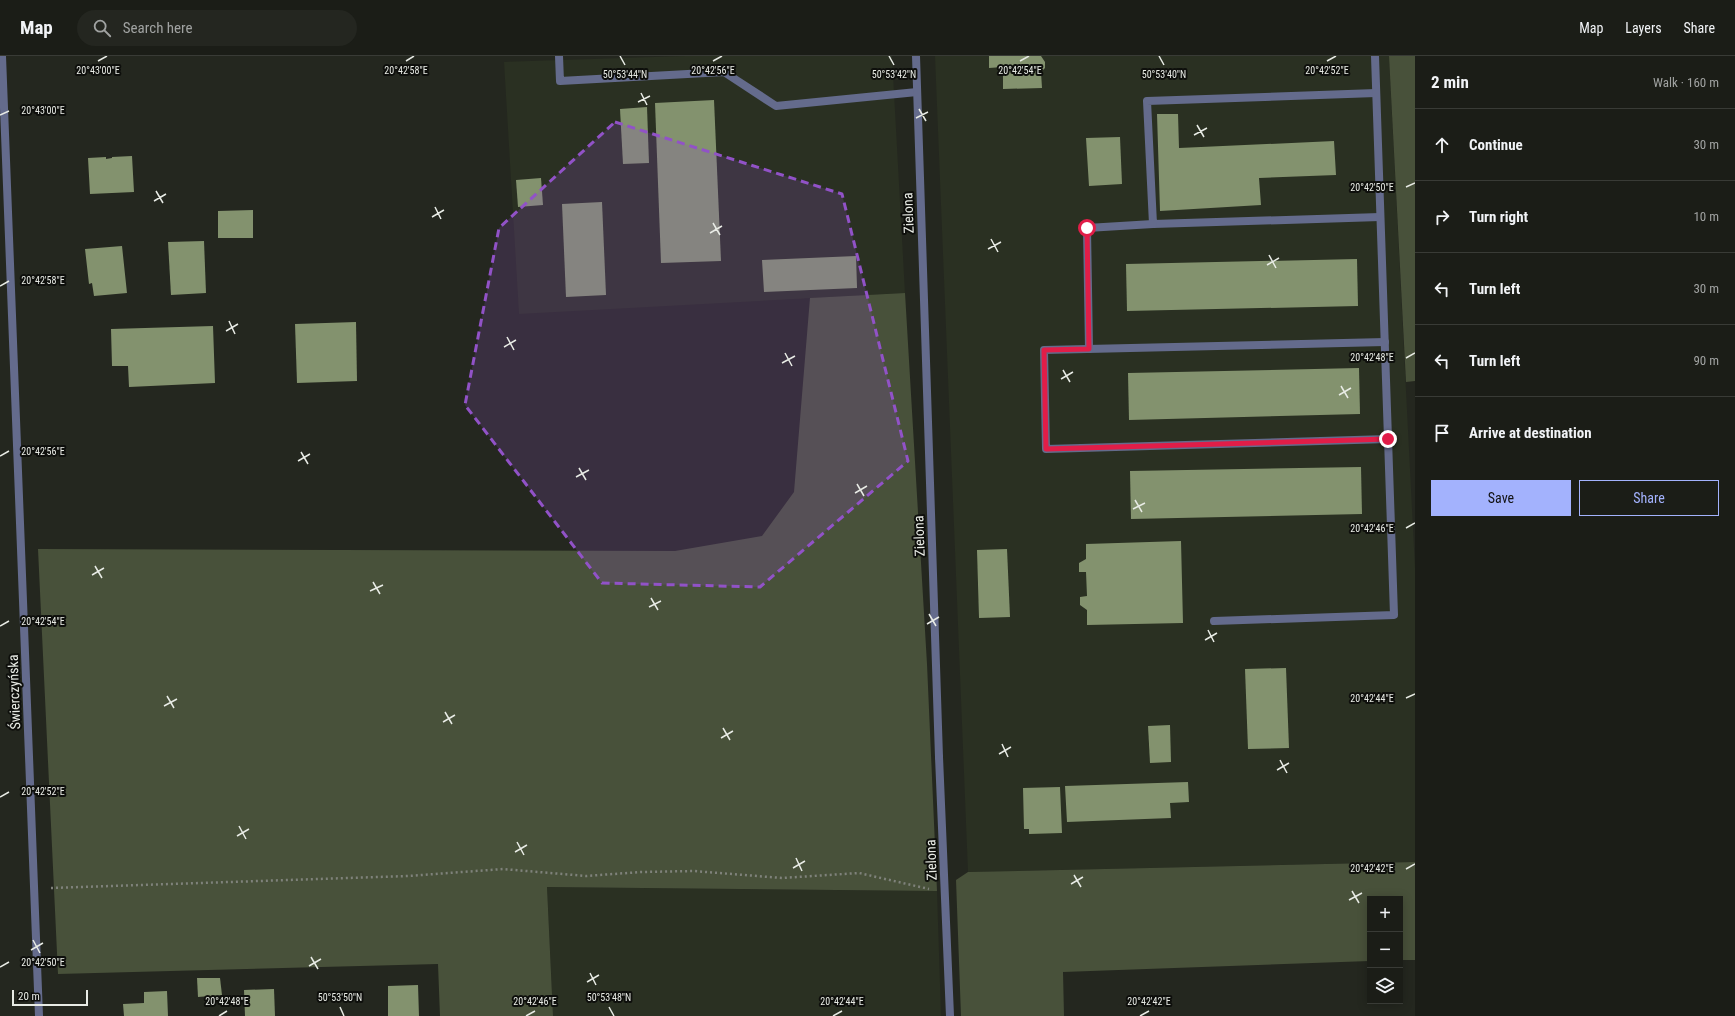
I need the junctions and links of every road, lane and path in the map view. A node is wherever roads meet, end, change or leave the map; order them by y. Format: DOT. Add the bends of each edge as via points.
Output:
graph roads {
  1 [pos="2,56"];
  2 [pos="559,56"];
  3 [pos="916,56"];
  4 [pos="1375,56"];
  5 [pos="918,92"];
  6 [pos="1376,93"];
  7 [pos="1380,217"];
  8 [pos="1153,224"];
  9 [pos="1385,342"];
  10 [pos="1089,349"];
  11 [pos="1388,439"];
  12 [pos="1214,621"];
  13 [pos="34,888"];
  14 [pos="945,892"];
  15 [pos="39,1016"];
  16 [pos="950,1016"];
  1 -- 13 [label="street, Świerczyńska"];
  2 -- 5 [label="street" via="560,81 724,72 776,106"];
  3 -- 5 [label="street, Zielona"];
  4 -- 6 [label="street"];
  5 -- 14 [label="street, Zielona"];
  6 -- 7 [label="street"];
  6 -- 8 [label="street" via="1147,101"];
  7 -- 8 [label="street"];
  7 -- 9 [label="street"];
  8 -- 10 [label="street" via="1087,228"];
  9 -- 10 [label="street"];
  9 -- 11 [label="street"];
  10 -- 11 [label="street" via="1044,350 1046,449"];
  11 -- 12 [label="street" via="1394,615"];
  13 -- 14 [label="path" via="408,876 503,869 586,876 694,871 782,878 859,873"];
  13 -- 15 [label="street, Świerczyńska"];
  14 -- 16 [label="street, Zielona"];
}
